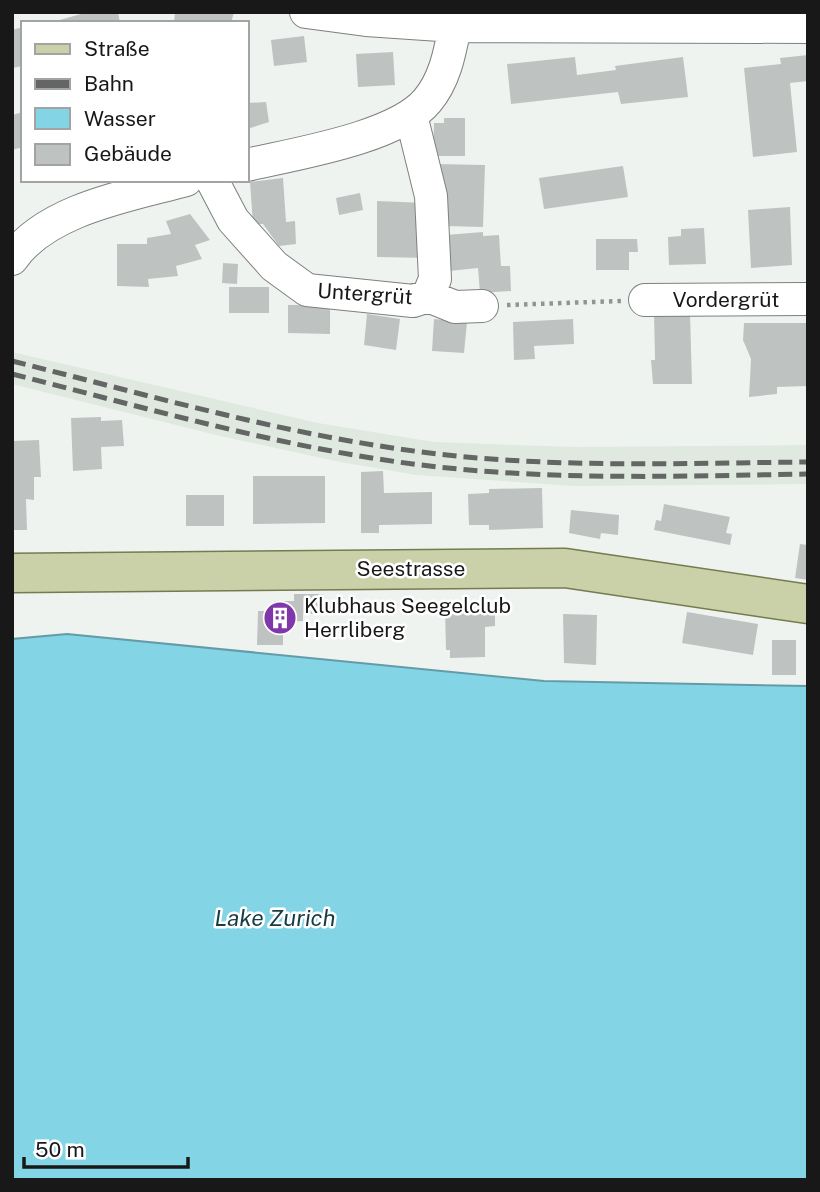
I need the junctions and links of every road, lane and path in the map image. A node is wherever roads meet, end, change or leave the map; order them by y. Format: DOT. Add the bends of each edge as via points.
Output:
graph roads {
  1 [pos="306,12"];
  2 [pos="455,26"];
  3 [pos="808,27"];
  4 [pos="411,115"];
  5 [pos="248,165"];
  6 [pos="179,182"];
  7 [pos="213,182"];
  8 [pos="12,258"];
  9 [pos="428,296"];
  10 [pos="808,299"];
  11 [pos="645,300"];
  12 [pos="482,306"];
  13 [pos="12,573"];
  14 [pos="808,604"];
  1 -- 2 [label="street"];
  2 -- 3 [label="street"];
  2 -- 4 [label="street" via="435,89"];
  4 -- 5 [label="street" via="370,135"];
  4 -- 9 [label="street, Untergrüt" via="430,196 435,279"];
  6 -- 8 [label="street" via="79,211 44,229"];
  7 -- 9 [label="street, Untergrüt" via="233,220 274,266 307,290 413,301"];
  9 -- 12 [label="street" via="456,307"];
  10 -- 11 [label="street, Vordergrüt"];
  11 -- 12 [label="path"];
  13 -- 14 [label="main road, Seestrasse" via="565,568"];
}
